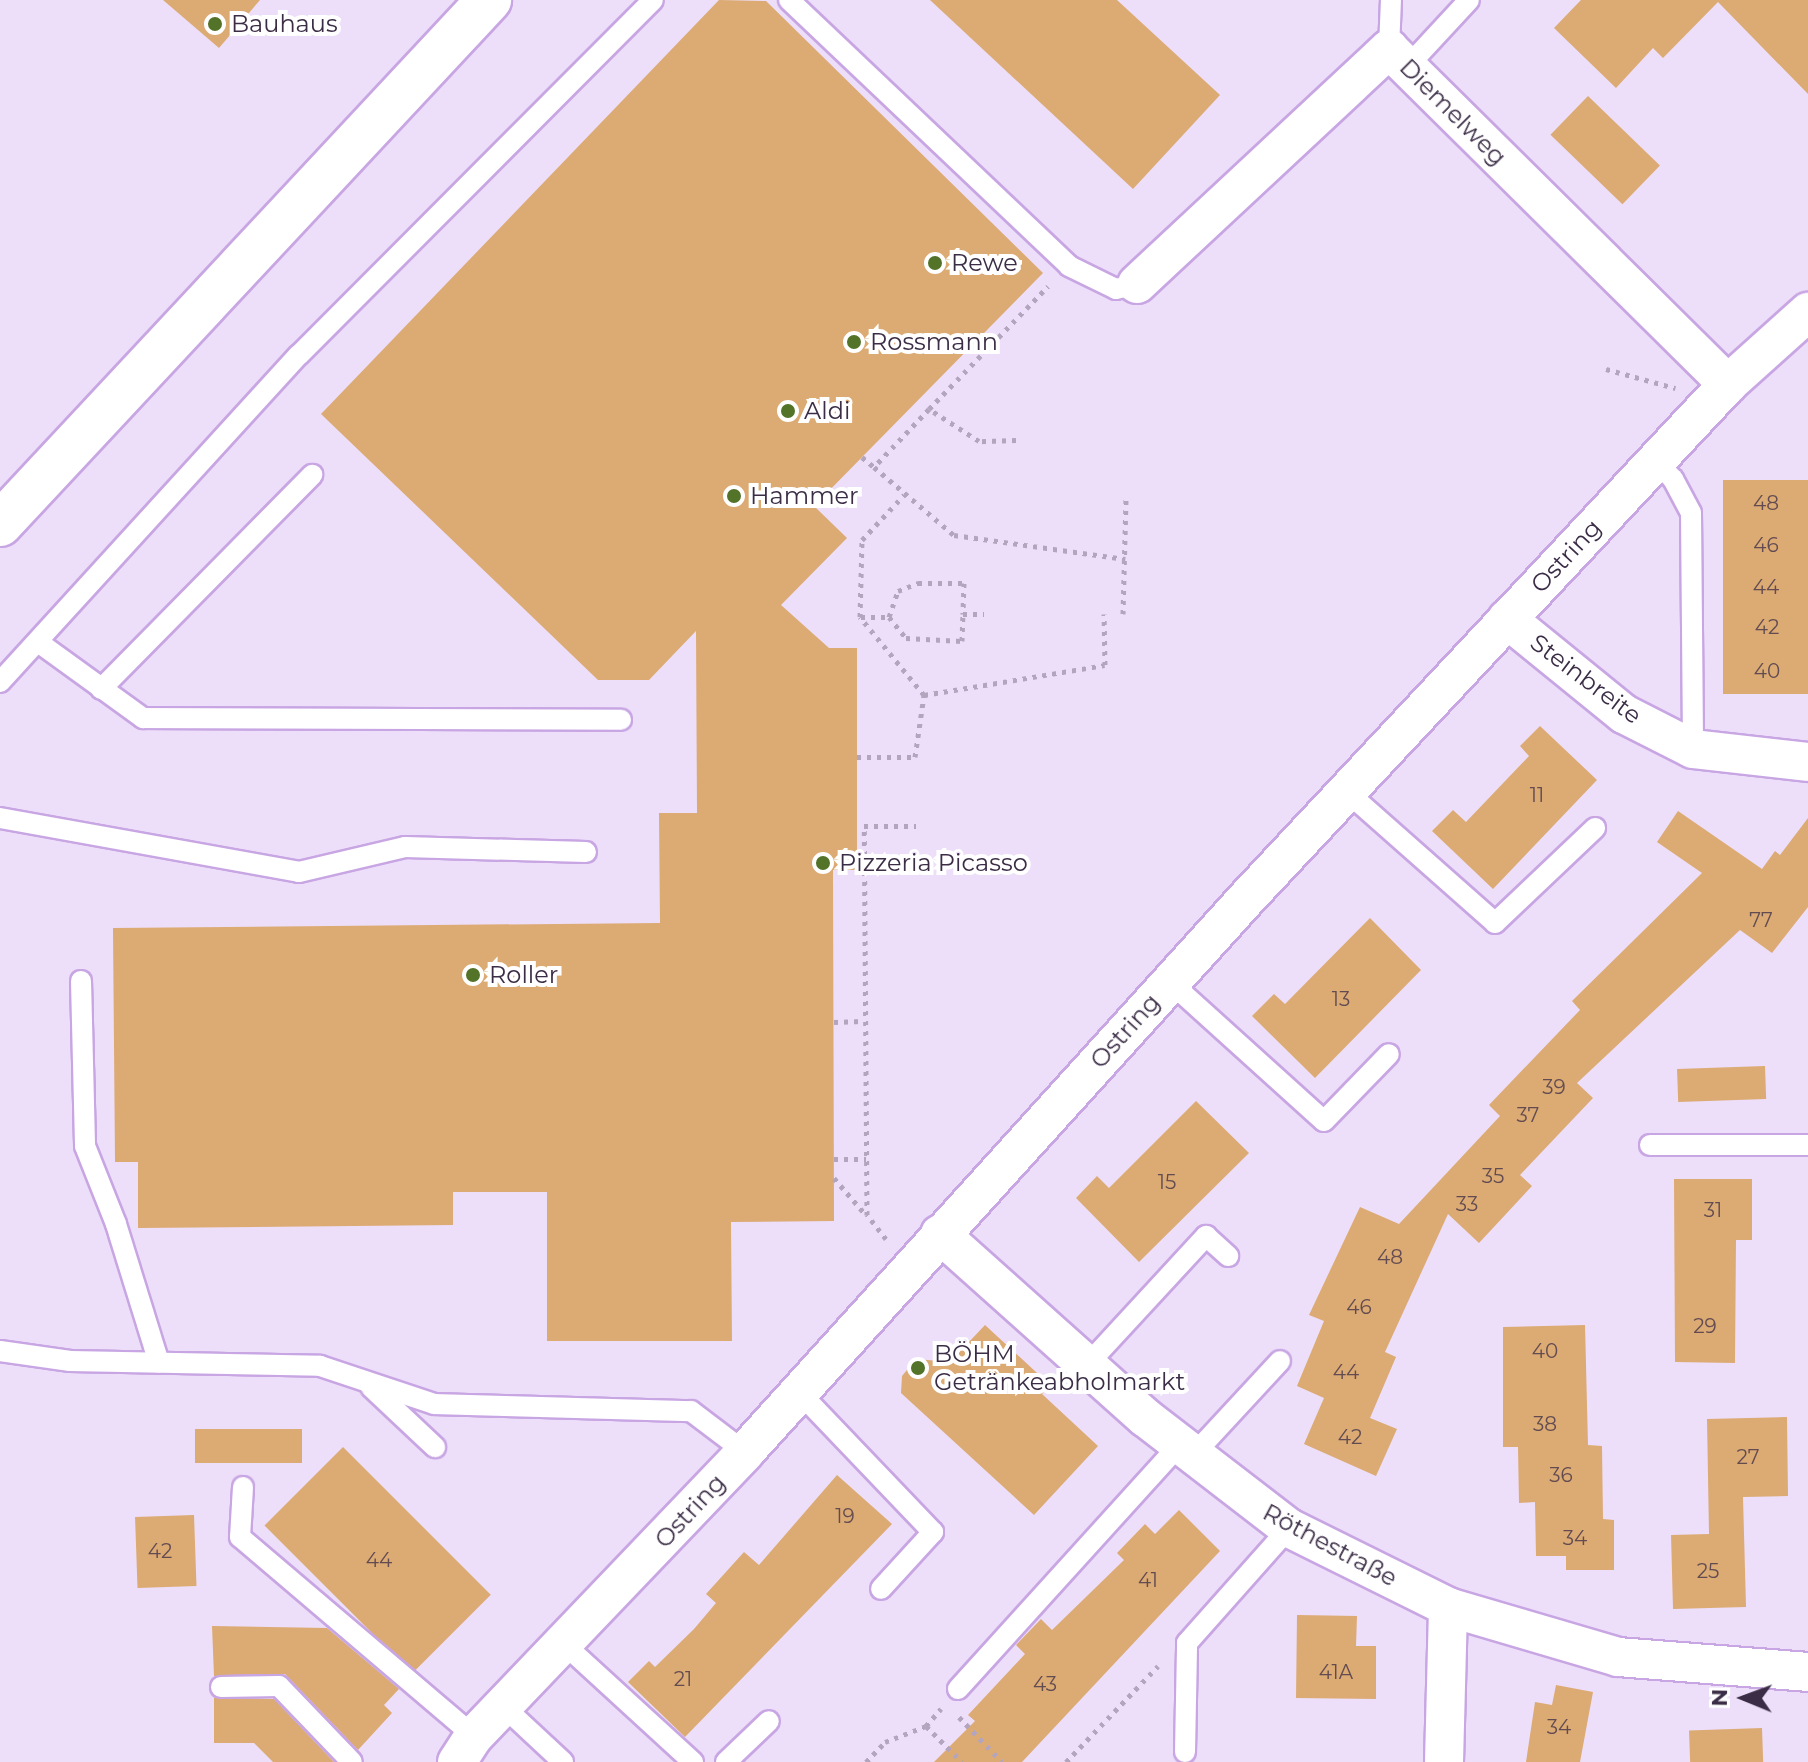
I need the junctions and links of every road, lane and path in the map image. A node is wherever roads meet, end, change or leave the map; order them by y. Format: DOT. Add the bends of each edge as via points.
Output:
graph roads {
  1 [pos="489,0"];
  2 [pos="653,0"];
  3 [pos="789,0"];
  4 [pos="1391,0"];
  5 [pos="1469,0"];
  6 [pos="1398,58"];
  7 [pos="1069,266"];
  8 [pos="1137,284"];
  9 [pos="1808,312"];
  10 [pos="1606,369"];
  11 [pos="1716,397"];
  12 [pos="929,409"];
  13 [pos="1016,440"];
  14 [pos="862,457"];
  15 [pos="1656,461"];
  16 [pos="874,467"];
  17 [pos="312,475"];
  18 [pos="904,495"];
  19 [pos="1126,499"];
  20 [pos="0,524"];
  21 [pos="1125,559"];
  22 [pos="963,614"];
  23 [pos="984,614"];
  24 [pos="1104,614"];
  25 [pos="1123,614"];
  26 [pos="860,617"];
  27 [pos="889,617"];
  28 [pos="1507,619"];
  29 [pos="38,642"];
  30 [pos="0,682"];
  31 [pos="101,689"];
  32 [pos="924,695"];
  33 [pos="621,720"];
  34 [pos="1693,749"];
  35 [pos="857,757"];
  36 [pos="1808,762"];
  37 [pos="1346,791"];
  38 [pos="0,818"];
  39 [pos="916,826"];
  40 [pos="1595,828"];
  41 [pos="586,852"];
  42 [pos="81,981"];
  43 [pos="1170,982"];
  44 [pos="863,1021"];
  45 [pos="834,1022"];
  46 [pos="1389,1054"];
  47 [pos="1650,1145"];
  48 [pos="1808,1145"];
  49 [pos="834,1159"];
  50 [pos="866,1159"];
  51 [pos="834,1178"];
  52 [pos="867,1215"];
  53 [pos="940,1234"];
  54 [pos="1228,1256"];
  55 [pos="909,1268"];
  56 [pos="0,1351"];
  57 [pos="1280,1361"];
  58 [pos="159,1363"];
  59 [pos="1087,1365"];
  60 [pos="365,1382"];
  61 [pos="799,1392"];
  62 [pos="435,1447"];
  63 [pos="1186,1450"];
  64 [pos="745,1452"];
  65 [pos="243,1487"];
  66 [pos="1289,1528"];
  67 [pos="881,1589"];
  68 [pos="1448,1607"];
  69 [pos="1187,1643"];
  70 [pos="564,1644"];
  71 [pos="1808,1672"];
  72 [pos="221,1687"];
  73 [pos="958,1689"];
  74 [pos="503,1706"];
  75 [pos="769,1721"];
  76 [pos="926,1726"];
  77 [pos="466,1749"];
  78 [pos="1185,1752"];
  79 [pos="352,1762"];
  80 [pos="563,1762"];
  81 [pos="693,1762"];
  82 [pos="726,1762"];
  83 [pos="866,1762"];
  84 [pos="962,1762"];
  85 [pos="1002,1762"];
  86 [pos="1066,1762"];
  87 [pos="1444,1762"];
  1 -- 20 [label="main road"];
  2 -- 29 [label="lane" via="299,355"];
  3 -- 7 [label="lane"];
  4 -- 6 [label="lane"];
  5 -- 6 [label="lane"];
  6 -- 8 [label="street, Diemelweg"];
  6 -- 11 [label="street, Diemelweg"];
  7 -- 8 [label="lane" via="1116,289"];
  7 -- 12 [label="path"];
  9 -- 11 [label="street, Ostring"];
  10 -- 11 [label="path"];
  11 -- 15 [label="street, Ostring"];
  12 -- 13 [label="path" via="979,441"];
  12 -- 16 [label="path"];
  14 -- 16 [label="path"];
  15 -- 28 [label="street, Ostring"];
  15 -- 34 [label="lane" via="1673,479 1691,513"];
  16 -- 18 [label="path"];
  17 -- 31 [label="lane"];
  18 -- 21 [label="path" via="954,535"];
  18 -- 26 [label="path" via="862,540"];
  19 -- 21 [label="path"];
  21 -- 25 [label="path"];
  22 -- 23 [label="path"];
  22 -- 27 [label="path" via="962,641 906,638"];
  22 -- 27 [label="path" via="964,583 918,583 898,591"];
  24 -- 32 [label="path" via="1105,665"];
  26 -- 27 [label="path"];
  26 -- 32 [label="path"];
  28 -- 34 [label="street, Steinbreite" via="1624,714"];
  28 -- 37 [label="street, Ostring"];
  29 -- 30 [label="lane"];
  29 -- 31 [label="lane"];
  31 -- 33 [label="lane" via="143,718"];
  32 -- 35 [label="path" via="915,757"];
  34 -- 36 [label="street, Steinbreite"];
  37 -- 40 [label="lane" via="1495,923"];
  37 -- 43 [label="street, Ostring"];
  38 -- 41 [label="lane" via="299,872 405,847"];
  39 -- 44 [label="path" via="864,826"];
  42 -- 58 [label="lane" via="85,1146 116,1224"];
  43 -- 46 [label="lane" via="1324,1121"];
  43 -- 53 [label="street, Ostring"];
  44 -- 45 [label="path"];
  44 -- 50 [label="path"];
  47 -- 48 [label="lane"];
  49 -- 50 [label="path"];
  50 -- 52 [label="path"];
  51 -- 52 [label="path"];
  52 -- 55 [label="path"];
  53 -- 55 [label="street, Ostring"];
  53 -- 59 [label="street, Röthestraße"];
  54 -- 59 [label="lane" via="1206,1236"];
  55 -- 61 [label="street, Ostring"];
  56 -- 58 [label="lane" via="70,1361"];
  57 -- 63 [label="lane"];
  58 -- 60 [label="lane" via="320,1366"];
  59 -- 63 [label="street, Röthestraße"];
  60 -- 62 [label="lane"];
  60 -- 64 [label="lane" via="434,1404 691,1411"];
  61 -- 64 [label="street, Ostring"];
  61 -- 67 [label="lane" via="933,1532"];
  63 -- 66 [label="street, Röthestraße"];
  63 -- 73 [label="lane"];
  64 -- 70 [label="street, Ostring"];
  65 -- 77 [label="lane" via="240,1537"];
  66 -- 68 [label="street, Röthestraße"];
  66 -- 69 [label="lane"];
  68 -- 71 [label="street, Röthestraße" via="1618,1657"];
  68 -- 87 [label="street"];
  69 -- 78 [label="lane"];
  69 -- 86 [label="path" via="1152,1671"];
  70 -- 74 [label="street, Ostring"];
  70 -- 81 [label="lane"];
  72 -- 79 [label="lane" via="279,1686"];
  74 -- 77 [label="street, Ostring"];
  74 -- 80 [label="lane"];
  75 -- 82 [label="lane"];
  76 -- 83 [label="path" via="885,1742"];
  76 -- 84 [label="path"];
  76 -- 85 [label="path" via="946,1703"];
}
